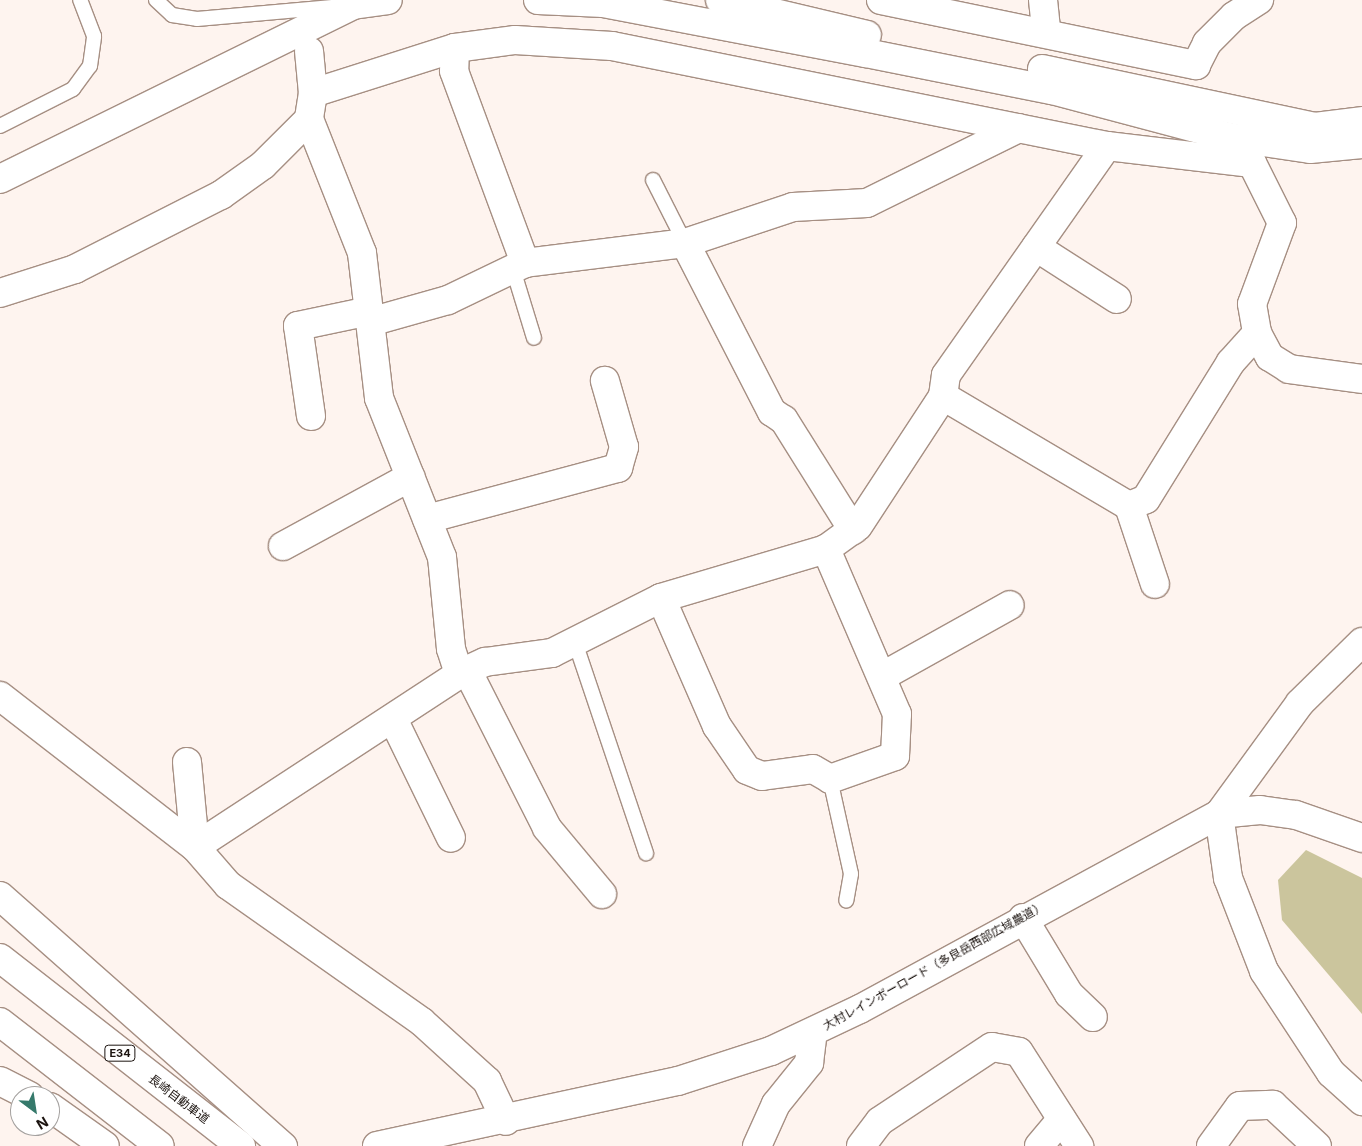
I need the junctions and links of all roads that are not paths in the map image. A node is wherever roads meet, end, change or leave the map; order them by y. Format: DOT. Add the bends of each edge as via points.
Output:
graph roads {
  1 [pos="80,0"];
  2 [pos="156,0"];
  3 [pos="388,0"];
  4 [pos="538,0"];
  5 [pos="720,0"];
  6 [pos="881,0"];
  7 [pos="1043,0"];
  8 [pos="1259,0"];
  9 [pos="353,5"];
  10 [pos="1046,31"];
  11 [pos="454,48"];
  12 [pos="309,51"];
  13 [pos="311,106"];
  14 [pos="1362,121"];
  15 [pos="0,126"];
  16 [pos="1019,128"];
  17 [pos="1362,144"];
  18 [pos="1107,146"];
  19 [pos="0,178"];
  20 [pos="653,180"];
  21 [pos="684,243"];
  22 [pos="1036,247"];
  23 [pos="518,265"];
  24 [pos="0,292"];
  25 [pos="1117,299"];
  26 [pos="370,316"];
  27 [pos="1257,333"];
  28 [pos="534,338"];
  29 [pos="1362,380"];
  30 [pos="605,381"];
  31 [pos="944,396"];
  32 [pos="311,416"];
  33 [pos="410,477"];
  34 [pos="1130,506"];
  35 [pos="427,519"];
  36 [pos="853,530"];
  37 [pos="283,546"];
  38 [pos="826,549"];
  39 [pos="1155,584"];
  40 [pos="661,598"];
  41 [pos="1010,605"];
  42 [pos="575,642"];
  43 [pos="1362,642"];
  44 [pos="463,672"];
  45 [pos="883,676"];
  46 [pos="0,696"];
  47 [pos="394,719"];
  48 [pos="187,762"];
  49 [pos="830,779"];
  50 [pos="1219,814"];
  51 [pos="451,838"];
  52 [pos="1362,838"];
  53 [pos="195,847"];
  54 [pos="646,853"];
  55 [pos="602,894"];
  56 [pos="0,896"];
  57 [pos="846,901"];
  58 [pos="1023,918"];
  59 [pos="0,958"];
  60 [pos="1093,1017"];
  61 [pos="0,1022"];
  62 [pos="813,1032"];
  63 [pos="1362,1101"];
  64 [pos="60,1114"];
  65 [pos="1062,1119"];
  66 [pos="506,1121"];
  67 [pos="105,1146"];
  68 [pos="160,1146"];
  69 [pos="242,1146"];
  70 [pos="282,1146"];
  71 [pos="377,1146"];
  72 [pos="757,1146"];
  73 [pos="861,1146"];
  74 [pos="1039,1146"];
  75 [pos="1079,1146"];
  76 [pos="1210,1146"];
  77 [pos="1317,1146"];
  1 -- 15 [label="lane" via="94,36 90,66 73,89"];
  2 -- 9 [label="lane" via="172,15 197,20"];
  3 -- 9 [label="main road"];
  4 -- 17 [label="main road" via="603,3 866,53 1071,95 1229,137 1310,149"];
  5 -- 14 [label="main road" via="904,43 1146,90 1238,114 1315,128"];
  6 -- 10 [label="main road"];
  7 -- 10 [label="main road"];
  8 -- 10 [label="main road" via="1234,16 1207,43 1196,65"];
  9 -- 19 [label="main road"];
  11 -- 13 [label="main road"];
  11 -- 16 [label="main road" via="514,40 612,46"];
  11 -- 23 [label="main road" via="454,71"];
  12 -- 13 [label="main road"];
  13 -- 24 [label="main road" via="263,165 221,195 75,269"];
  13 -- 26 [label="main road" via="362,253"];
  16 -- 18 [label="main road"];
  16 -- 21 [label="main road" via="866,203 793,207"];
  18 -- 22 [label="main road"];
  18 -- 27 [label="main road" via="1252,163 1282,223 1252,304"];
  20 -- 21 [label="lane"];
  21 -- 23 [label="main road"];
  21 -- 36 [label="main road" via="772,412 784,420"];
  22 -- 25 [label="main road"];
  22 -- 31 [label="main road" via="946,375"];
  23 -- 26 [label="main road" via="448,300"];
  23 -- 28 [label="lane"];
  26 -- 32 [label="main road" via="298,326"];
  26 -- 33 [label="main road" via="379,398"];
  27 -- 29 [label="main road" via="1270,357 1289,369"];
  27 -- 34 [label="main road" via="1231,362 1146,499"];
  30 -- 35 [label="main road" via="624,447 618,468"];
  31 -- 34 [label="main road"];
  31 -- 36 [label="main road"];
  33 -- 35 [label="main road"];
  33 -- 37 [label="main road"];
  34 -- 39 [label="main road"];
  35 -- 44 [label="main road" via="442,557 451,649"];
  36 -- 38 [label="main road"];
  38 -- 40 [label="main road"];
  38 -- 45 [label="main road"];
  40 -- 42 [label="main road"];
  40 -- 49 [label="main road" via="717,726 746,770 762,776 813,769"];
  41 -- 45 [label="main road"];
  42 -- 44 [label="main road" via="552,653 485,662"];
  42 -- 54 [label="lane"];
  43 -- 50 [label="main road" via="1300,703"];
  44 -- 47 [label="main road"];
  44 -- 55 [label="main road" via="547,828"];
  45 -- 49 [label="main road" via="897,714 895,756"];
  46 -- 53 [label="main road"];
  47 -- 51 [label="main road"];
  47 -- 53 [label="main road"];
  48 -- 53 [label="main road"];
  49 -- 57 [label="lane" via="850,874"];
  50 -- 52 [label="main road, 大村レインボーロード（多良岳西部広域農道）" via="1260,810 1296,814"];
  50 -- 58 [label="main road, 大村レインボーロード（多良岳西部広域農道）"];
  50 -- 63 [label="main road" via="1228,878 1264,971 1331,1073"];
  53 -- 66 [label="main road" via="228,885 422,1022 486,1082"];
  56 -- 70 [label="main road"];
  58 -- 60 [label="main road" via="1069,994"];
  58 -- 62 [label="main road, 大村レインボーロード（多良岳西部広域農道）"];
  59 -- 69 [label="main road, 長崎自動車道 / E34"];
  61 -- 68 [label="main road"];
  62 -- 66 [label="main road, 大村レインボーロード（多良岳西部広域農道）" via="772,1051 678,1081"];
  62 -- 72 [label="main road" via="809,1063 776,1104"];
  64 -- 67 [label="main road"];
  65 -- 73 [label="main road" via="1019,1052 992,1047 880,1121"];
  65 -- 74 [label="main road"];
  65 -- 75 [label="main road"];
  66 -- 71 [label="main road, 大村レインボーロード（多良岳西部広域農道）"];
  76 -- 77 [label="main road" via="1240,1106 1273,1105"];
}
